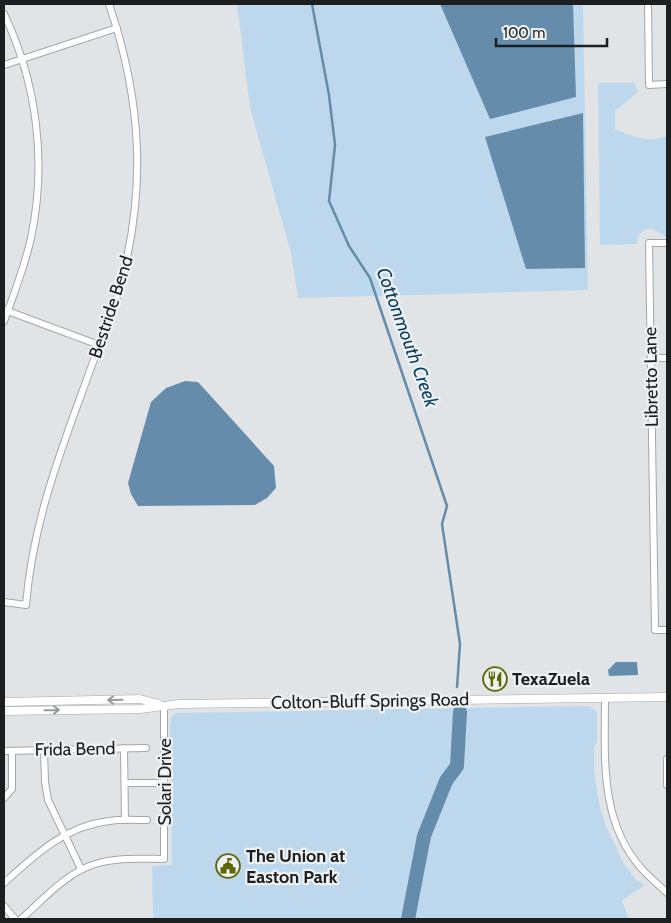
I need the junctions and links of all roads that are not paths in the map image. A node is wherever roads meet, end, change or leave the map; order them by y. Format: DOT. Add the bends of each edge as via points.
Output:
graph roads {
  1 [pos="109,4"];
  2 [pos="648,4"];
  3 [pos="4,14"];
  4 [pos="117,28"];
  5 [pos="22,60"];
  6 [pos="4,66"];
  7 [pos="667,84"];
  8 [pos="667,243"];
  9 [pos="6,310"];
  10 [pos="4,321"];
  11 [pos="99,346"];
  12 [pos="651,358"];
  13 [pos="667,358"];
  14 [pos="4,602"];
  15 [pos="667,630"];
  16 [pos="605,697"];
  17 [pos="667,697"];
  18 [pos="4,702"];
  19 [pos="164,705"];
  20 [pos="4,711"];
  21 [pos="124,748"];
  22 [pos="146,748"];
  23 [pos="44,750"];
  24 [pos="4,751"];
  25 [pos="12,751"];
  26 [pos="667,759"];
  27 [pos="164,783"];
  28 [pos="125,784"];
  29 [pos="667,785"];
  30 [pos="4,798"];
  31 [pos="125,820"];
  32 [pos="147,820"];
  33 [pos="64,835"];
  34 [pos="81,870"];
  35 [pos="4,883"];
  36 [pos="667,893"];
  37 [pos="4,906"];
  38 [pos="15,919"];
  39 [pos="21,919"];
  1 -- 4 [label="street, Bestride Bend"];
  2 -- 7 [label="street" via="649,85"];
  3 -- 5 [label="street"];
  4 -- 5 [label="street"];
  4 -- 11 [label="street, Bestride Bend" via="132,92 138,191 126,264"];
  5 -- 6 [label="street"];
  5 -- 9 [label="street" via="35,114 39,173 31,237"];
  8 -- 12 [label="street, Libretto Lane" via="649,243"];
  9 -- 10 [label="street"];
  9 -- 11 [label="street"];
  11 -- 14 [label="street, Bestride Bend" via="41,512 31,556 26,604"];
  12 -- 13 [label="street"];
  12 -- 15 [label="street, Libretto Lane" via="655,630"];
  16 -- 17 [label="street, Colton-Bluff Springs Road"];
  16 -- 19 [label="street, Colton-Bluff Springs Road"];
  16 -- 36 [label="street" via="605,771 611,807 633,856"];
  19 -- 18 [label="street, Colton-Bluff Springs Road, one-way" via="140,699"];
  20 -- 19 [label="street, Colton-Bluff Springs Road, one-way"];
  19 -- 27 [label="street, Solari Drive"];
  21 -- 22 [label="street, Frida Bend"];
  21 -- 23 [label="street, Frida Bend"];
  21 -- 28 [label="street"];
  23 -- 25 [label="street, Frida Bend"];
  23 -- 33 [label="street" via="48,800"];
  24 -- 25 [label="street, Frida Bend"];
  25 -- 30 [label="street" via="12,789"];
  26 -- 29 [label="street"];
  27 -- 28 [label="street"];
  27 -- 34 [label="street, Solari Drive" via="164,859 113,860"];
  28 -- 31 [label="street"];
  31 -- 32 [label="street"];
  31 -- 33 [label="street" via="93,824"];
  33 -- 34 [label="street"];
  33 -- 35 [label="street"];
  34 -- 39 [label="street"];
  37 -- 38 [label="street"];
}
